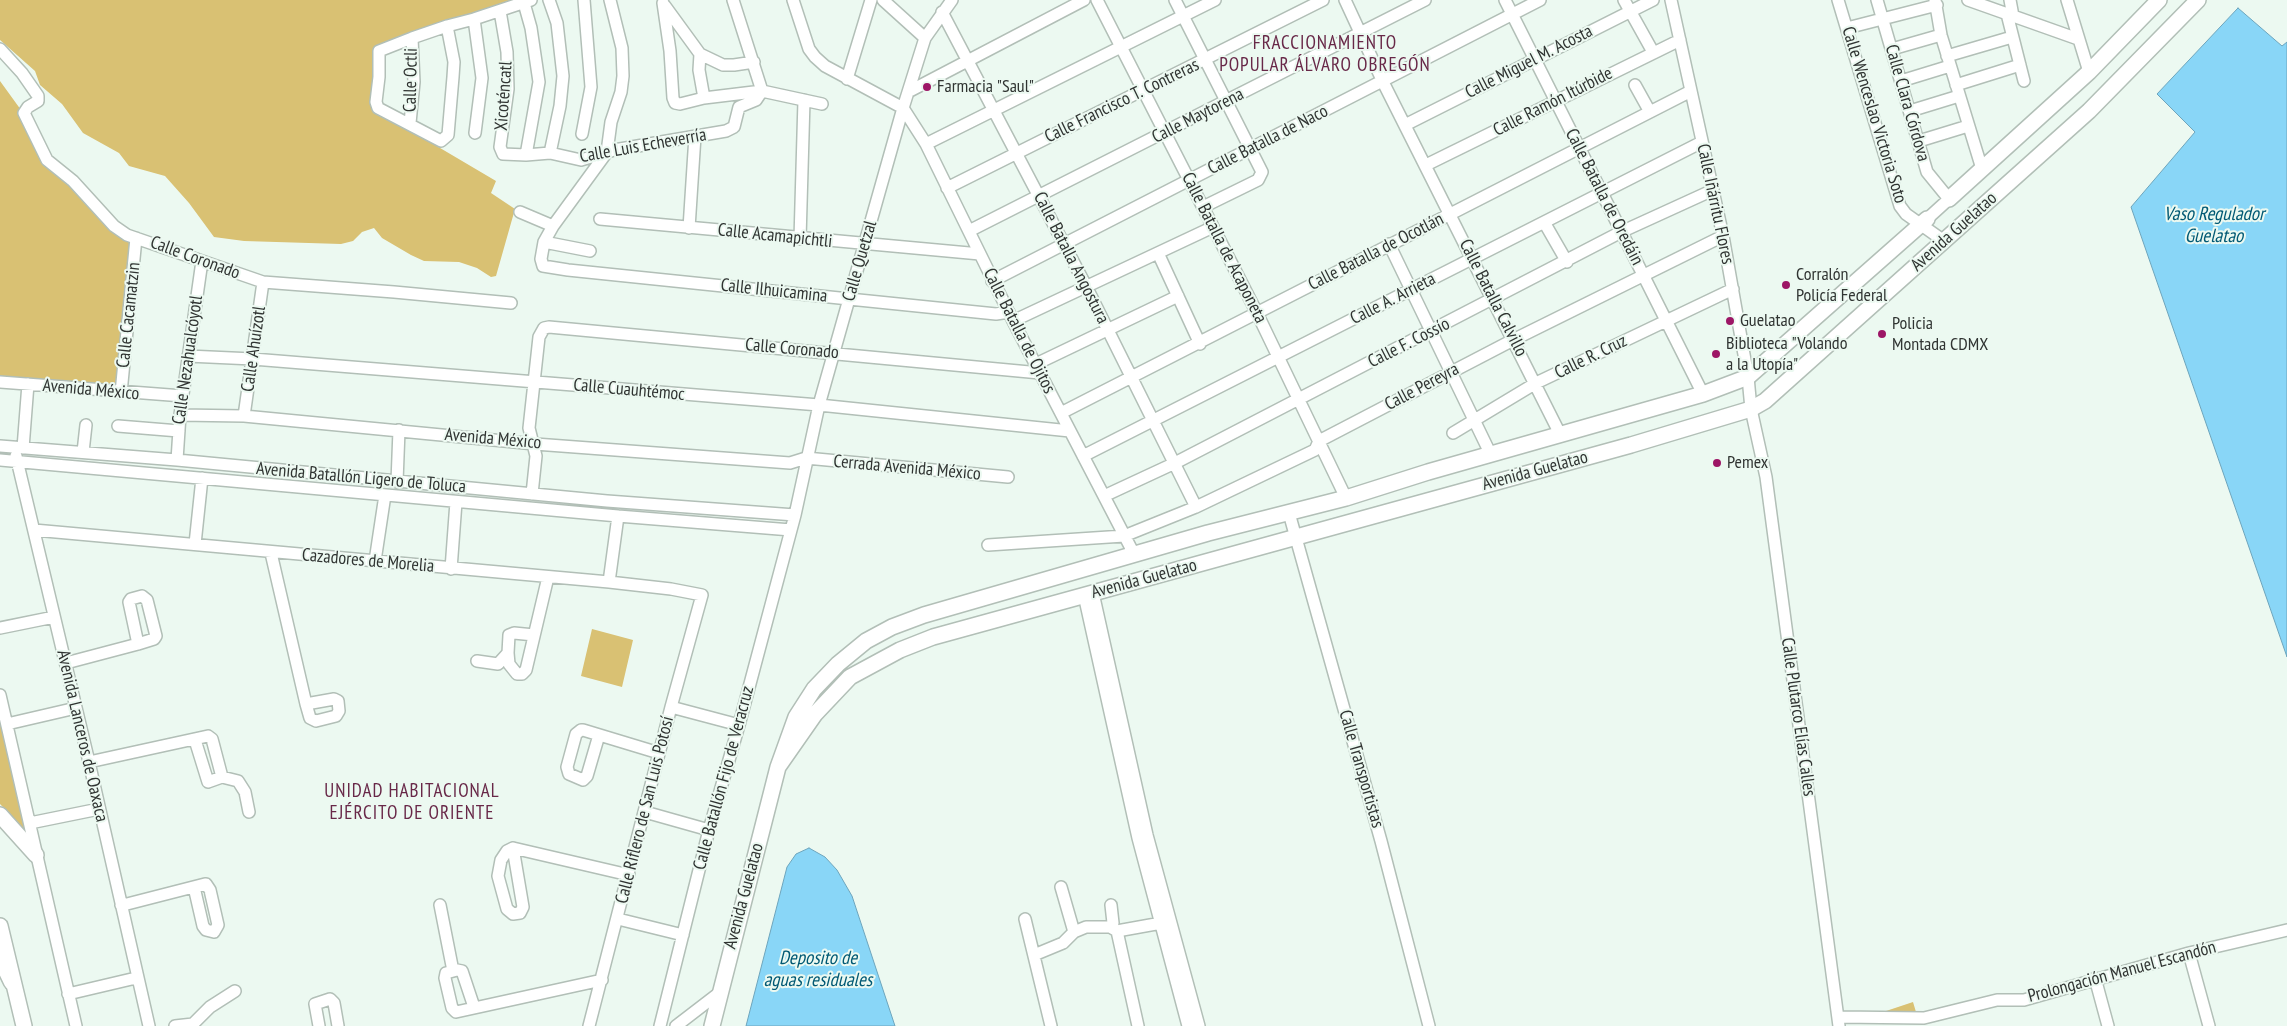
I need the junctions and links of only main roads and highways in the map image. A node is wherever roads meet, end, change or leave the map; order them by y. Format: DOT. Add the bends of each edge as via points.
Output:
graph roads {
  1 [pos="2159,0"];
  2 [pos="2198,0"];
  3 [pos="1949,199"];
  4 [pos="1924,222"];
  5 [pos="778,767"];
  6 [pos="0,815"];
  7 [pos="36,855"];
  8 [pos="0,926"];
  9 [pos="0,956"];
  10 [pos="12,982"];
  11 [pos="24,1026"];
  12 [pos="708,1026"];
  1 -- 3 [label="main road, Avenida Guelatao" via="2090,72"];
  2 -- 5 [label="main road, Avenida Guelatao" via="2089,111 1765,401 1751,409 934,637 879,660 850,678 815,714"];
  4 -- 5 [label="main road, Avenida Guelatao" via="1748,377 1703,394 1346,498 1208,533 892,626 866,641 814,689 796,717"];
  5 -- 12 [label="main road, Avenida Guelatao" via="720,993"];
  6 -- 7 [label="main road"];
  8 -- 10 [label="main road"];
  9 -- 10 [label="highway"];
  10 -- 11 [label="main road"];
}
